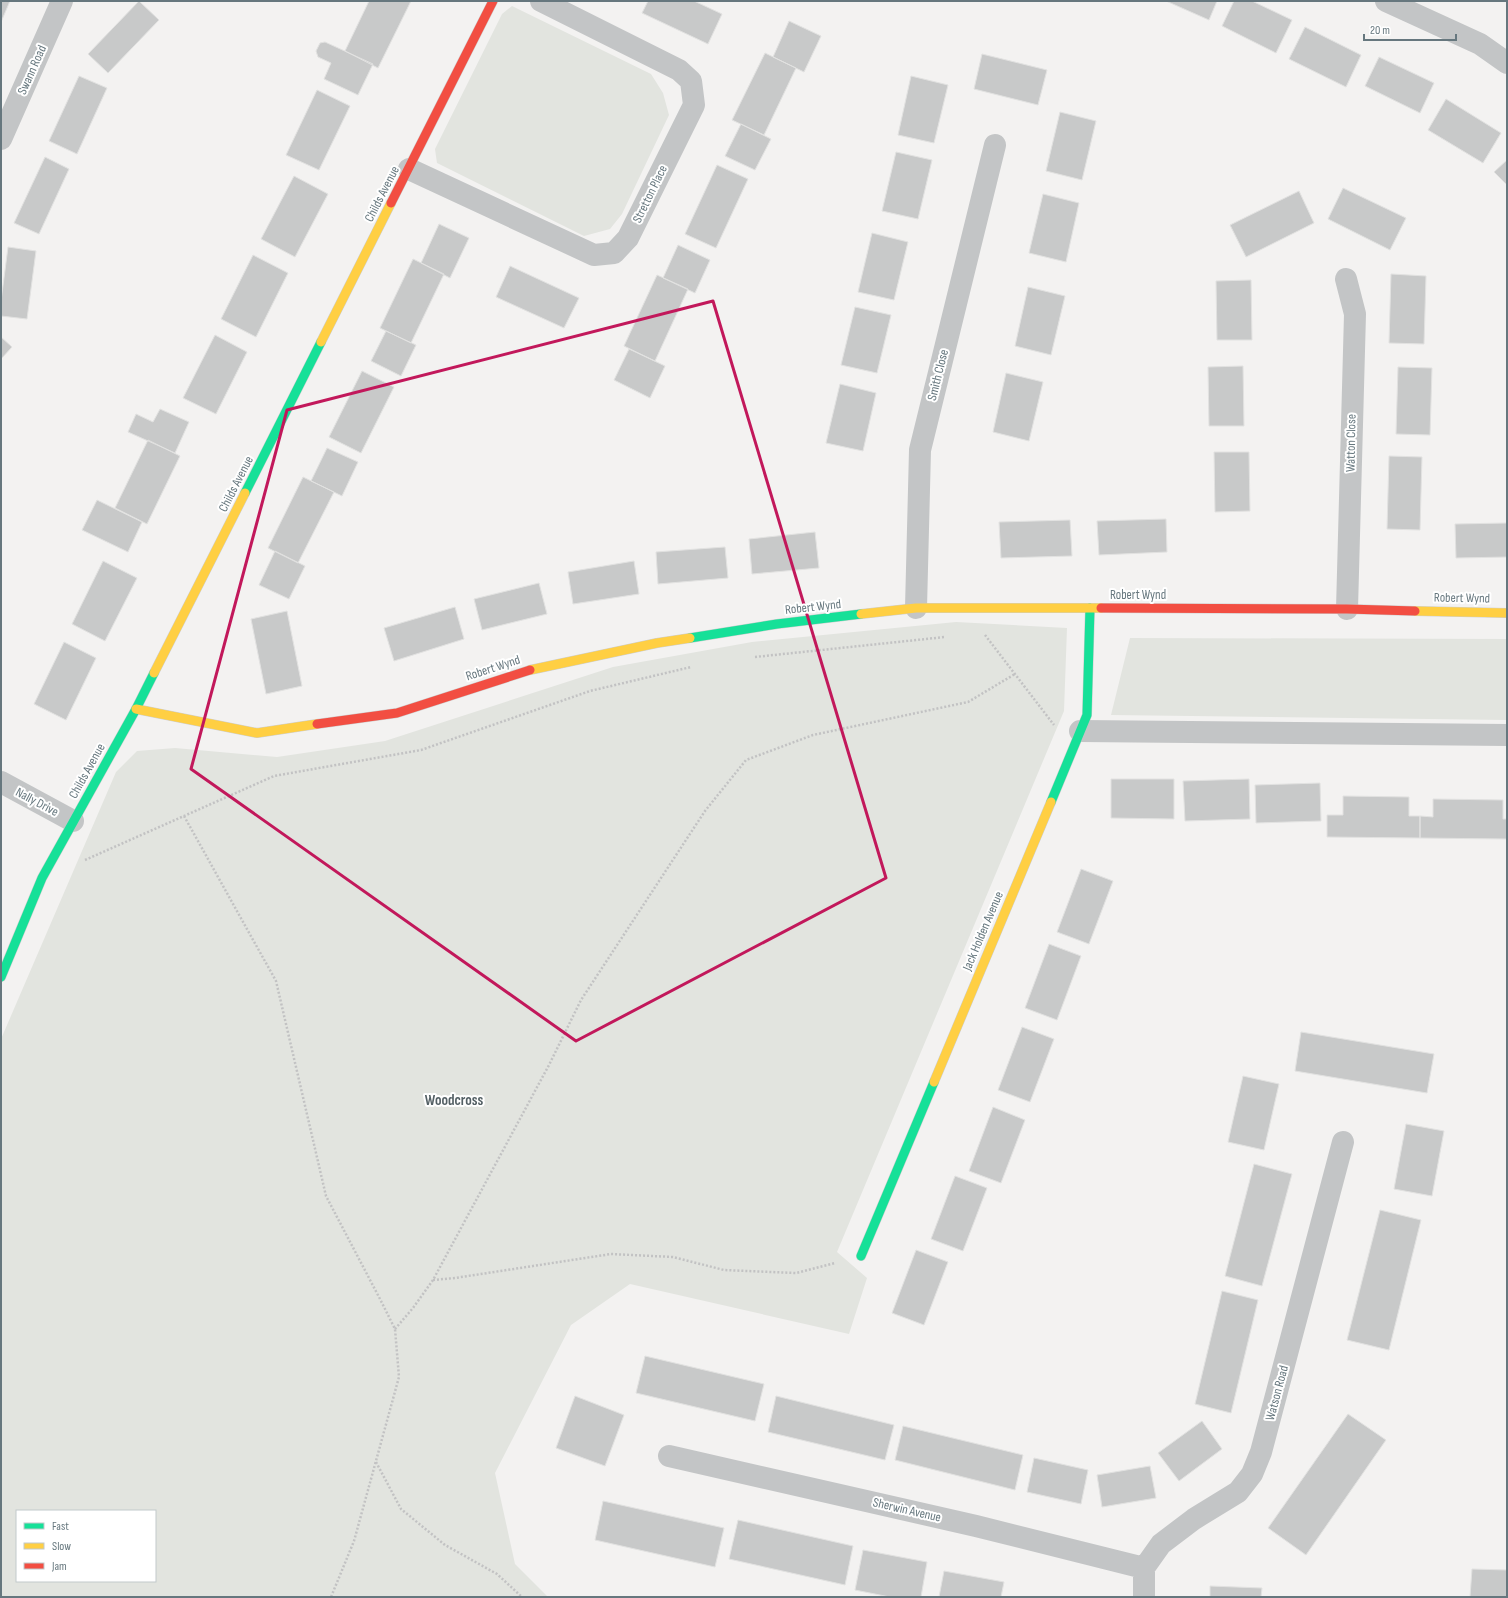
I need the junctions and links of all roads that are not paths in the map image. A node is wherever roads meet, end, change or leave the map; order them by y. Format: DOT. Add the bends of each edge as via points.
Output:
graph roads {
  1 [pos="62,1"];
  2 [pos="493,1"];
  3 [pos="541,1"];
  4 [pos="1386,1"];
  5 [pos="1507,63"];
  6 [pos="1,139"];
  7 [pos="995,145"];
  8 [pos="409,169"];
  9 [pos="1346,279"];
  10 [pos="916,608"];
  11 [pos="1090,608"];
  12 [pos="1347,609"];
  13 [pos="1507,612"];
  14 [pos="136,709"];
  15 [pos="1507,735"];
  16 [pos="1077,740"];
  17 [pos="1,782"];
  18 [pos="73,821"];
  19 [pos="1,977"];
  20 [pos="1343,1142"];
  21 [pos="861,1256"];
  22 [pos="669,1456"];
  23 [pos="1144,1568"];
  24 [pos="1144,1597"];
  1 -- 6 [label="street, Swann Road"];
  2 -- 8 [label="street, Childs Avenue"];
  3 -- 8 [label="street, Stretton Place" via="679,70 691,81 694,105 628,238 614,253 594,255"];
  4 -- 5 [label="street" via="1480,44"];
  7 -- 10 [label="street, Smith Close" via="920,450"];
  8 -- 14 [label="street, Childs Avenue"];
  9 -- 12 [label="street, Watton Close" via="1355,314"];
  10 -- 11 [label="street, Robert Wynd"];
  10 -- 14 [label="street, Robert Wynd" via="777,624 657,643 536,668 397,713 257,733"];
  11 -- 12 [label="street, Robert Wynd"];
  11 -- 16 [label="street, Jack Holden Avenue" via="1087,715"];
  12 -- 13 [label="street, Robert Wynd"];
  14 -- 18 [label="street, Childs Avenue"];
  15 -- 16 [label="street"];
  16 -- 21 [label="street, Jack Holden Avenue"];
  17 -- 18 [label="street, Nally Drive"];
  18 -- 19 [label="street, Childs Avenue" via="42,878"];
  20 -- 23 [label="street, Watson Road" via="1261,1452 1252,1474 1238,1492 1194,1519 1161,1544"];
  22 -- 23 [label="street, Sherwin Avenue" via="976,1526"];
  23 -- 24 [label="street"];
}
